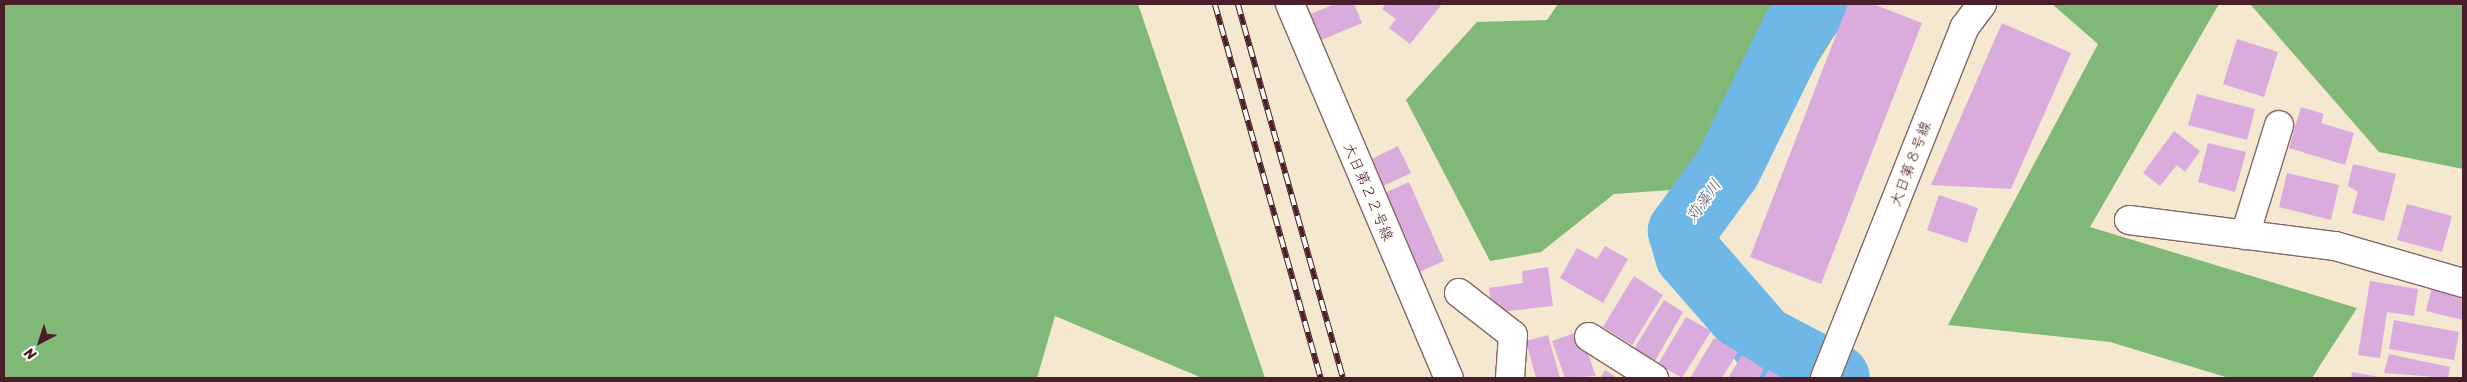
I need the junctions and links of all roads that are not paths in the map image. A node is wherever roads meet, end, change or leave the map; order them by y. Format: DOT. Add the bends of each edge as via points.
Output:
graph roads {
  1 [pos="1290,4"];
  2 [pos="1982,4"];
  3 [pos="2279,125"];
  4 [pos="2129,220"];
  5 [pos="2245,234"];
  6 [pos="2463,283"];
  7 [pos="1460,293"];
  8 [pos="1589,337"];
  9 [pos="1449,378"];
  10 [pos="1510,378"];
  11 [pos="1654,378"];
  12 [pos="1825,378"];
  1 -- 9 [label="street, 大日第２２号線"];
  2 -- 12 [label="street, 大日第８号線" via="1964,28 1848,328"];
  3 -- 5 [label="street"];
  4 -- 5 [label="street"];
  5 -- 6 [label="street" via="2335,246"];
  7 -- 10 [label="street" via="1513,336"];
  8 -- 11 [label="street"];
}
